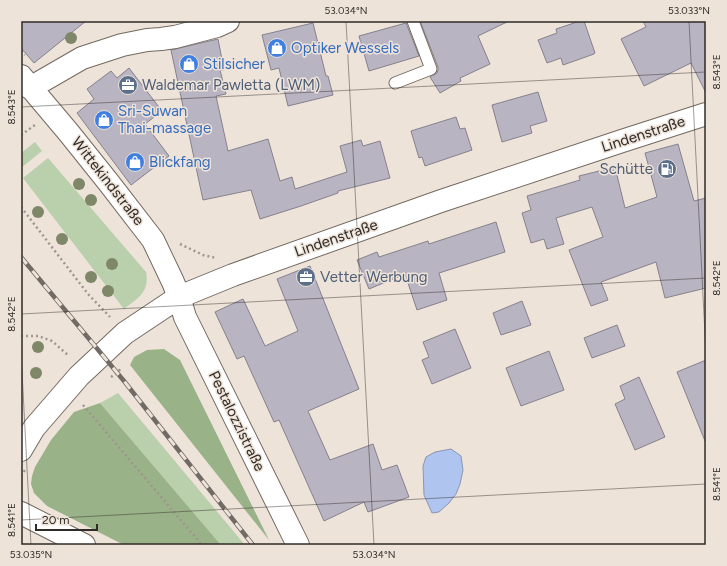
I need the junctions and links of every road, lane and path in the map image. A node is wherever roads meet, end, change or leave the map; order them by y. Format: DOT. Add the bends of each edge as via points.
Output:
graph roads {
  1 [pos="228,21"];
  2 [pos="413,21"];
  3 [pos="26,82"];
  4 [pos="394,83"];
  5 [pos="706,114"];
  6 [pos="21,207"];
  7 [pos="179,296"];
  8 [pos="126,333"];
  9 [pos="21,336"];
  10 [pos="69,356"];
  11 [pos="127,362"];
  12 [pos="107,381"];
  13 [pos="79,400"];
  14 [pos="23,460"];
  15 [pos="21,476"];
  16 [pos="21,513"];
  17 [pos="84,545"];
  18 [pos="202,545"];
  19 [pos="298,545"];
  1 -- 3 [label="street" via="175,37 122,45 82,58"];
  2 -- 4 [label="lane" via="431,69"];
  3 -- 7 [label="street, Wittekindstraße" via="74,138 154,240"];
  5 -- 7 [label="street, Lindenstraße" via="441,202"];
  6 -- 8 [label="path" via="88,294"];
  7 -- 8 [label="street, Lindenstraße"];
  7 -- 19 [label="street, Pestalozzistraße" via="185,317"];
  8 -- 14 [label="street, Lindenstraße" via="79,376 34,428"];
  9 -- 10 [label="path" via="38,336 52,340"];
  11 -- 12 [label="path"];
  13 -- 18 [label="path"];
  14 -- 15 [label="path"];
  16 -- 17 [label="street"];
}
